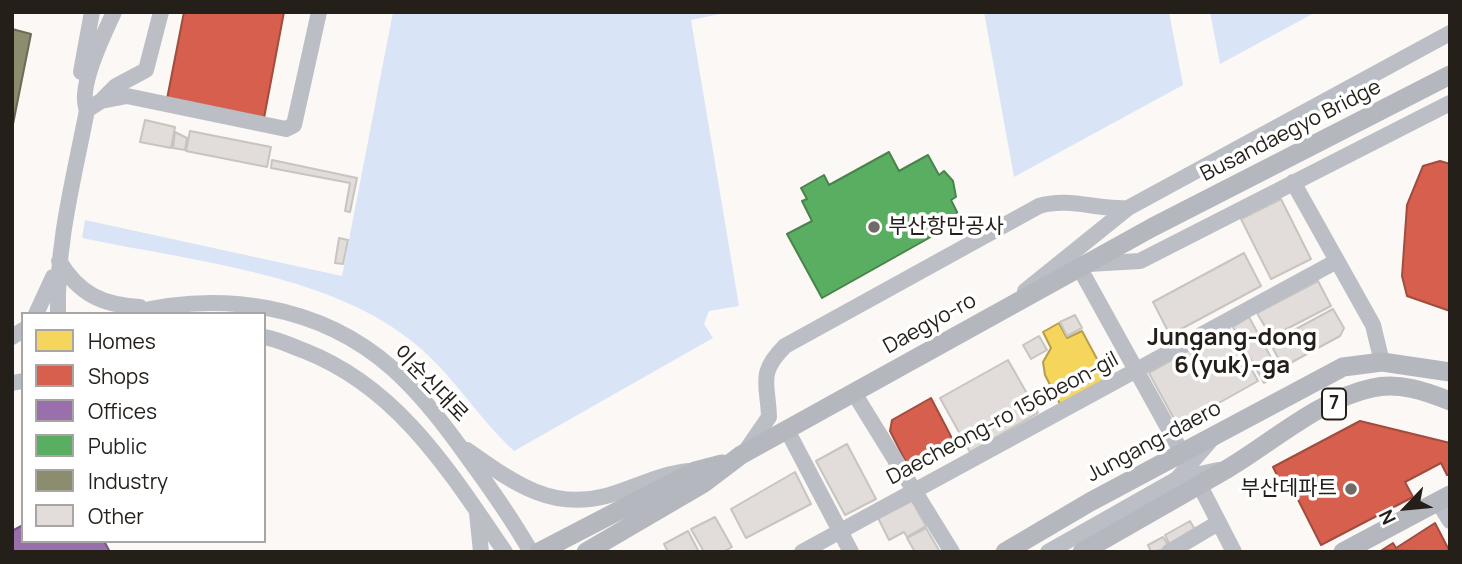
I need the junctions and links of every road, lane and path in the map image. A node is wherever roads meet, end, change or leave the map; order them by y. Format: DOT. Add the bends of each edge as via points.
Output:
graph roads {
  1 [pos="92,12"];
  2 [pos="114,12"];
  3 [pos="161,12"];
  4 [pos="318,12"];
  5 [pos="1450,33"];
  6 [pos="1450,75"];
  7 [pos="101,100"];
  8 [pos="1450,103"];
  9 [pos="85,106"];
  10 [pos="1293,182"];
  11 [pos="1129,208"];
  12 [pos="1153,227"];
  13 [pos="59,261"];
  14 [pos="1335,262"];
  15 [pos="1082,266"];
  16 [pos="156,307"];
  17 [pos="1002,310"];
  18 [pos="37,312"];
  19 [pos="58,312"];
  20 [pos="136,312"];
  21 [pos="266,338"];
  22 [pos="1382,362"];
  23 [pos="1136,371"];
  24 [pos="1450,372"];
  25 [pos="853,393"];
  26 [pos="1450,401"];
  27 [pos="787,430"];
  28 [pos="1214,435"];
  29 [pos="457,443"];
  30 [pos="1182,453"];
  31 [pos="736,458"];
  32 [pos="1230,468"];
  33 [pos="695,471"];
  34 [pos="1177,479"];
  35 [pos="1199,484"];
  36 [pos="914,491"];
  37 [pos="1444,499"];
  38 [pos="477,511"];
  39 [pos="1450,521"];
  40 [pos="1218,523"];
  41 [pos="635,524"];
  42 [pos="839,531"];
  43 [pos="481,552"];
  44 [pos="505,552"];
  45 [pos="531,552"];
  46 [pos="539,552"];
  47 [pos="586,552"];
  48 [pos="604,552"];
  49 [pos="802,552"];
  50 [pos="851,552"];
  51 [pos="953,552"];
  52 [pos="1004,552"];
  53 [pos="1048,552"];
  54 [pos="1082,552"];
  55 [pos="1169,552"];
  56 [pos="1234,552"];
  57 [pos="1343,552"];
  1 -- 9 [label="street" via="79,86"];
  2 -- 9 [label="street" via="93,61"];
  3 -- 7 [label="street" via="146,70"];
  4 -- 7 [label="street" via="294,125 286,129 127,96"];
  5 -- 11 [label="street"];
  6 -- 12 [label="main road, Busandaegyo Bridge"];
  7 -- 9 [label="street"];
  8 -- 10 [label="street"];
  9 -- 13 [label="street"];
  10 -- 14 [label="street"];
  10 -- 15 [label="street" via="1140,261"];
  11 -- 17 [label="street"];
  11 -- 31 [label="street" via="1067,202 1039,206 785,346 765,372 769,417"];
  12 -- 15 [label="main road, Daegyo-ro"];
  13 -- 16 [label="street" via="87,295 117,306"];
  13 -- 18 [label="street"];
  13 -- 19 [label="street"];
  14 -- 22 [label="street" via="1373,325"];
  14 -- 23 [label="street, Daecheong-ro 156beon-gil"];
  15 -- 17 [label="main road, Daegyo-ro"];
  15 -- 23 [label="street"];
  16 -- 20 [label="street, 이순신대로"];
  16 -- 29 [label="street, 이순신대로" via="180,302 247,304 293,314 347,336 392,369"];
  17 -- 25 [label="main road, Daegyo-ro"];
  21 -- 38 [label="street, 이순신대로" via="320,357 359,378 402,414 439,456"];
  22 -- 24 [label="main road, Jungang-daero / 7"];
  22 -- 28 [label="main road, Jungang-daero / 7" via="1343,367"];
  23 -- 30 [label="street"];
  23 -- 36 [label="street, Daecheong-ro 156beon-gil"];
  25 -- 27 [label="main road, Daegyo-ro"];
  25 -- 36 [label="street"];
  26 -- 32 [label="main road, 7" via="1405,387 1359,391 1264,442"];
  27 -- 31 [label="main road, Daegyo-ro"];
  27 -- 42 [label="street"];
  28 -- 30 [label="main road, Jungang-daero / 7"];
  28 -- 34 [label="street"];
  29 -- 33 [label="street" via="508,478 551,499 606,496 664,474"];
  29 -- 45 [label="street, 이순신대로"];
  30 -- 52 [label="main road, Jungang-daero / 7"];
  31 -- 33 [label="main road, Daegyo-ro"];
  31 -- 41 [label="main road, Daegyo-ro"];
  32 -- 34 [label="street"];
  32 -- 35 [label="main road, 7"];
  33 -- 46 [label="main road, Daegyo-ro"];
  34 -- 53 [label="street"];
  35 -- 40 [label="street"];
  35 -- 54 [label="main road, 7"];
  36 -- 42 [label="street, Daecheong-ro 156beon-gil"];
  36 -- 51 [label="street"];
  37 -- 39 [label="street"];
  37 -- 57 [label="main road"];
  38 -- 43 [label="street"];
  38 -- 44 [label="street, 이순신대로"];
  40 -- 55 [label="street"];
  40 -- 56 [label="street"];
  41 -- 47 [label="main road, Daegyo-ro"];
  41 -- 48 [label="street"];
  42 -- 49 [label="street, Daecheong-ro 156beon-gil"];
  42 -- 50 [label="street"];
}
